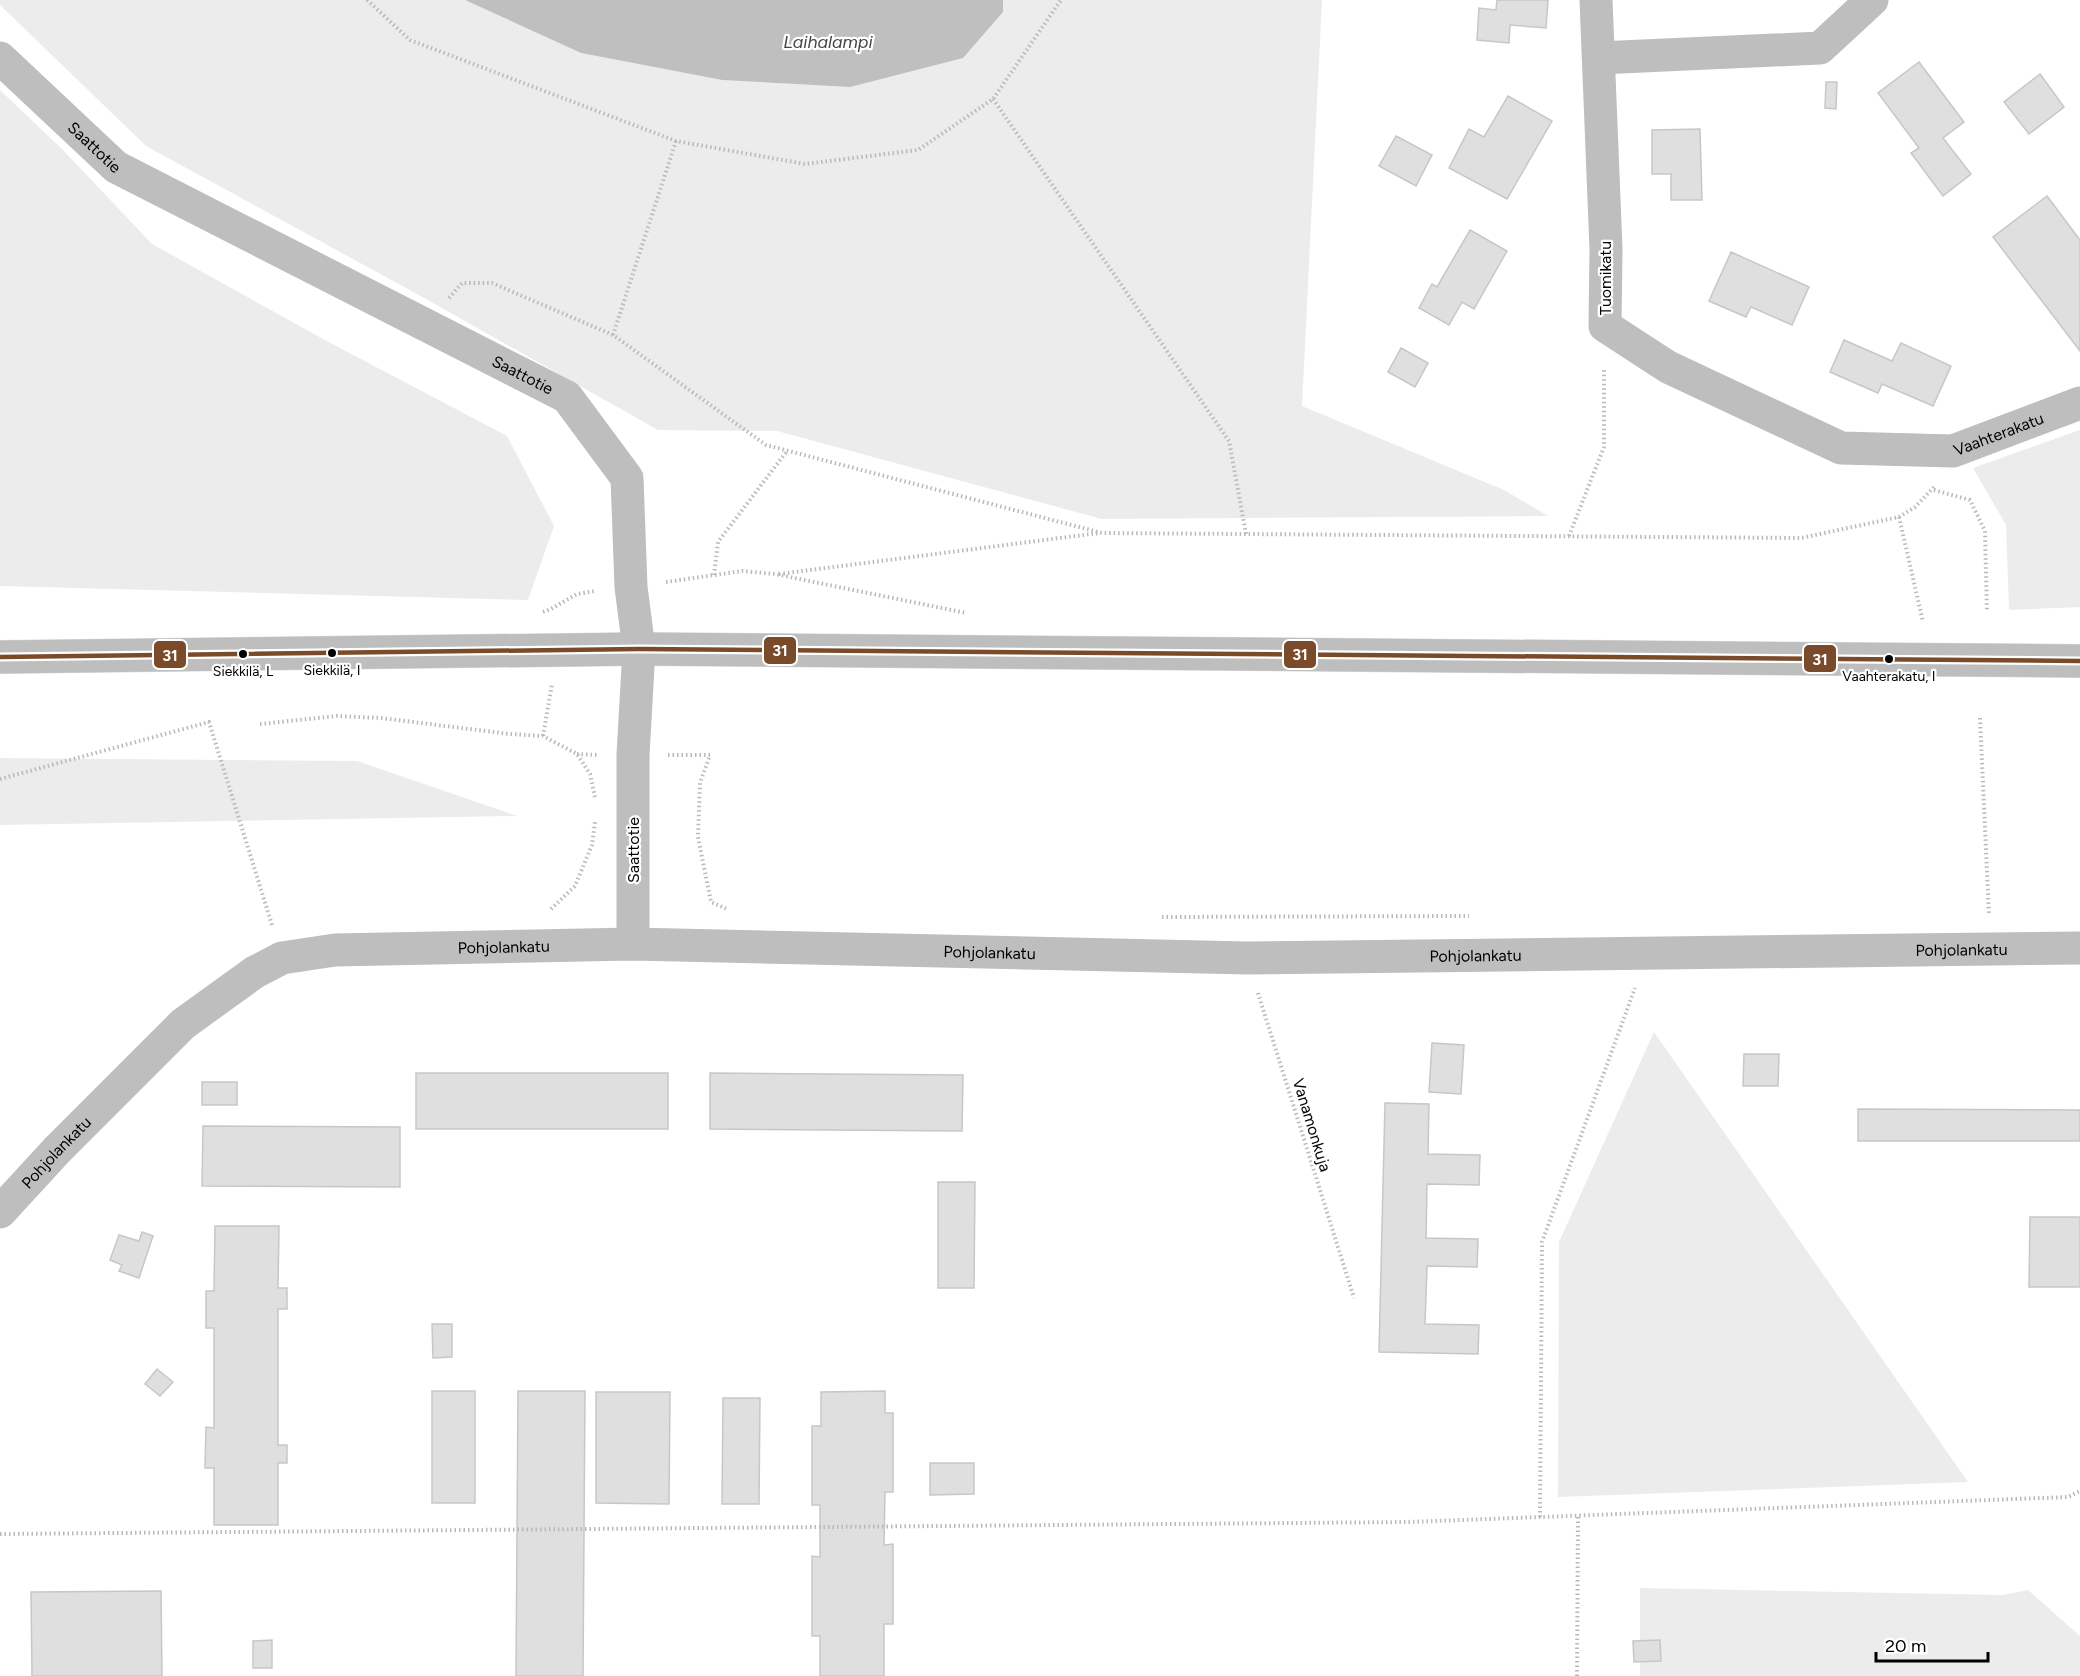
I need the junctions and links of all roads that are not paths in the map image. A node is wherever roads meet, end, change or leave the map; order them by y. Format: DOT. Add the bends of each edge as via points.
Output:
graph roads {
  1 [pos="1596,0"];
  2 [pos="1872,0"];
  3 [pos="0,58"];
  4 [pos="1599,58"];
  5 [pos="2080,403"];
  6 [pos="1841,448"];
  7 [pos="639,649"];
  8 [pos="0,657"];
  9 [pos="2080,661"];
  10 [pos="633,944"];
  11 [pos="2080,948"];
  12 [pos="0,1212"];
  1 -- 4 [label="street, Tuomikatu"];
  2 -- 4 [label="street" via="1820,48"];
  3 -- 7 [label="street, Saattotie" via="116,167 567,397 627,478 631,587"];
  4 -- 6 [label="street, Tuomikatu" via="1605,326 1668,367"];
  5 -- 6 [label="street, Vaahterakatu" via="1953,451"];
  7 -- 8 [label="street"];
  7 -- 9 [label="street"];
  7 -- 10 [label="street, Saattotie" via="633,755"];
  10 -- 11 [label="street, Pohjolankatu" via="1247,958"];
  10 -- 12 [label="street, Pohjolankatu" via="335,950 282,958 255,972 183,1024"];
}
